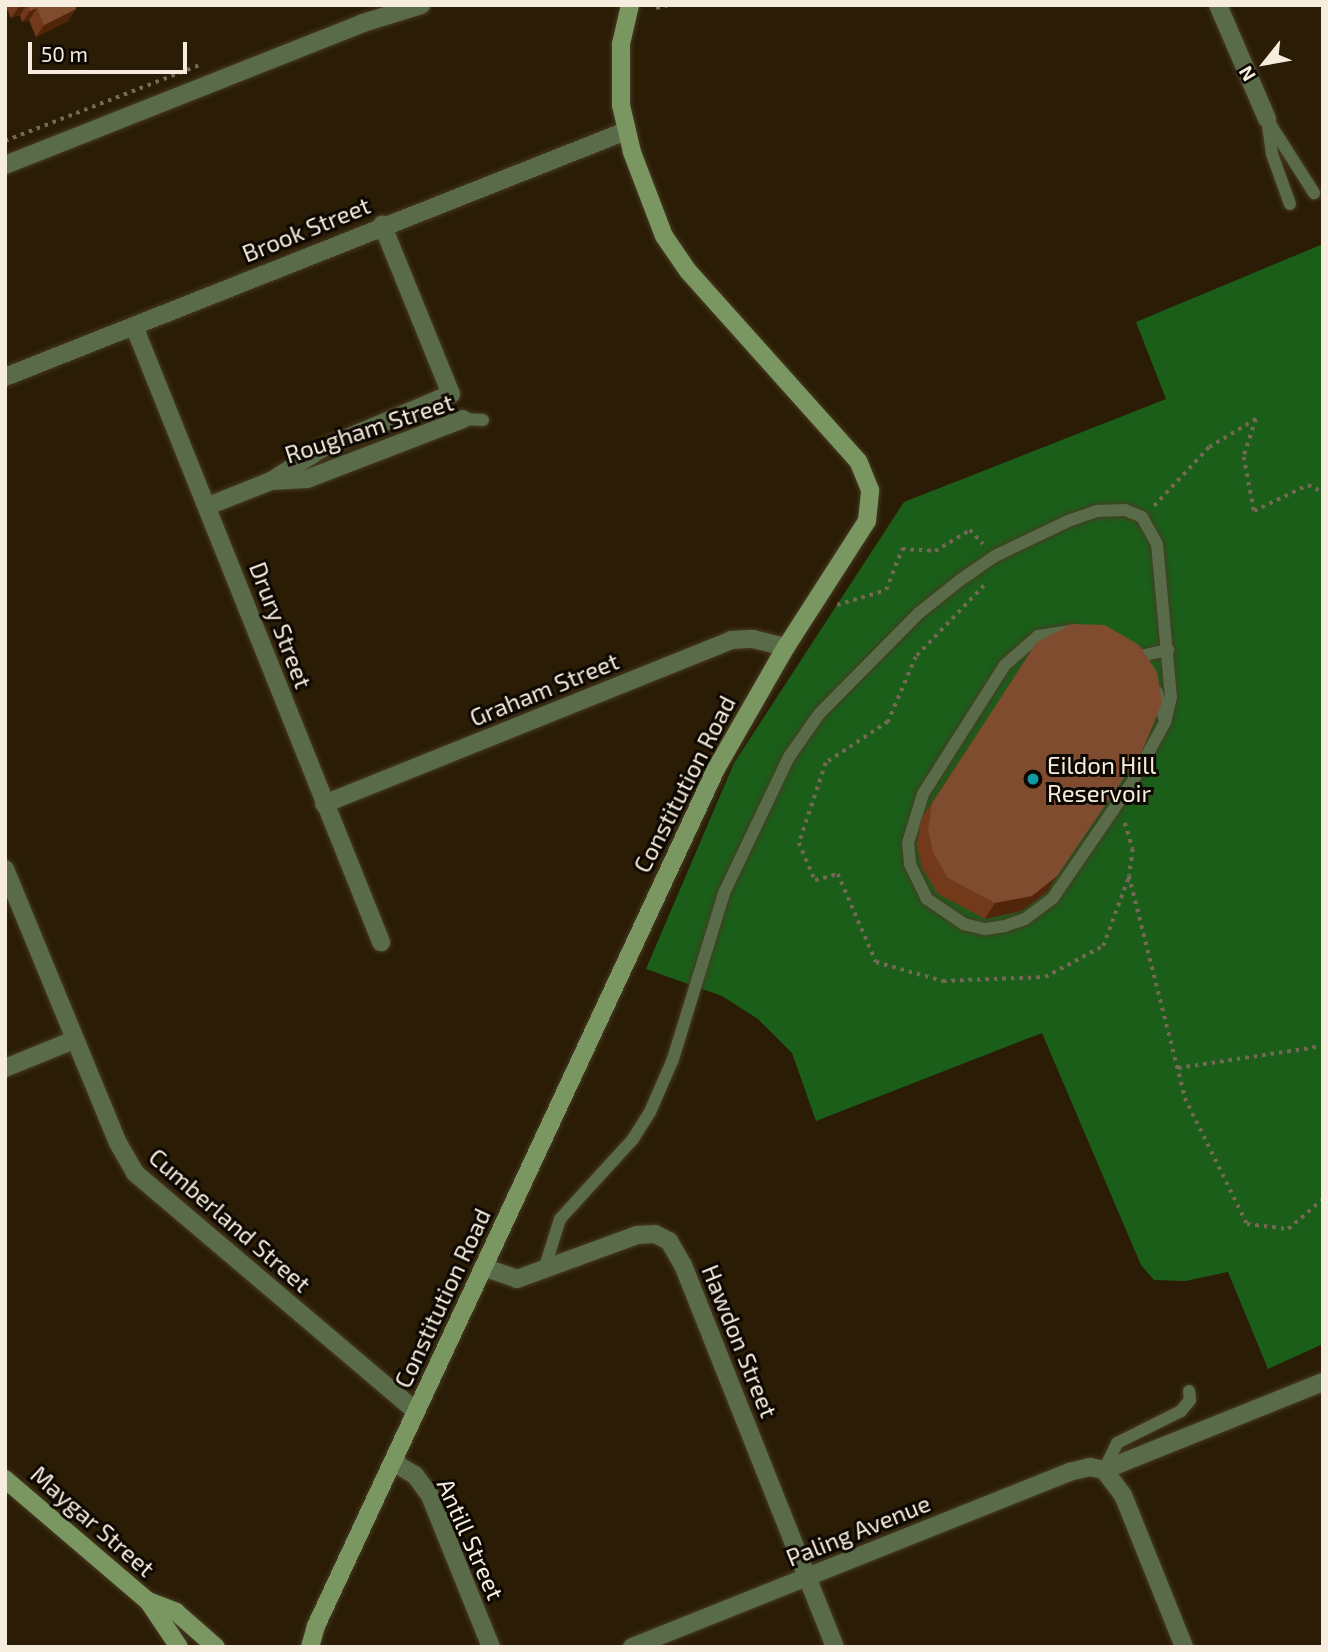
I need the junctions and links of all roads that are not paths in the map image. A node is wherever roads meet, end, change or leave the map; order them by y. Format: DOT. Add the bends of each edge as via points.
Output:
graph roads {
  1 [pos="421,5"];
  2 [pos="630,5"];
  3 [pos="1218,5"];
  4 [pos="403,7"];
  5 [pos="1266,119"];
  6 [pos="626,131"];
  7 [pos="5,165"];
  8 [pos="1314,193"];
  9 [pos="1290,204"];
  10 [pos="382,224"];
  11 [pos="134,326"];
  12 [pos="5,377"];
  13 [pos="463,419"];
  14 [pos="483,420"];
  15 [pos="271,481"];
  16 [pos="208,506"];
  17 [pos="1091,631"];
  18 [pos="786,647"];
  19 [pos="1168,650"];
  20 [pos="1165,722"];
  21 [pos="324,804"];
  22 [pos="5,869"];
  23 [pos="381,942"];
  24 [pos="74,1040"];
  25 [pos="5,1068"];
  26 [pos="483,1267"];
  27 [pos="544,1270"];
  28 [pos="1323,1382"];
  29 [pos="1189,1391"];
  30 [pos="416,1411"];
  31 [pos="393,1462"];
  32 [pos="1104,1470"];
  33 [pos="5,1479"];
  34 [pos="807,1577"];
  35 [pos="148,1601"];
  36 [pos="316,1626"];
  37 [pos="179,1647"];
  38 [pos="216,1647"];
  39 [pos="299,1647"];
  40 [pos="310,1647"];
  41 [pos="491,1647"];
  42 [pos="632,1647"];
  43 [pos="835,1647"];
  44 [pos="1184,1647"];
  1 -- 4 [label="street"];
  2 -- 6 [label="street, Constitution Road" via="620,65"];
  3 -- 5 [label="street"];
  4 -- 7 [label="street"];
  5 -- 8 [label="lane"];
  5 -- 9 [label="lane"];
  6 -- 10 [label="street, Brook Street"];
  6 -- 18 [label="street, Constitution Road" via="656,218 675,254 847,448 867,480 867,521"];
  10 -- 11 [label="street, Brook Street"];
  10 -- 15 [label="street, Rougham Street" via="458,396 303,457"];
  11 -- 12 [label="street, Brook Street"];
  11 -- 16 [label="street, Drury Street"];
  13 -- 14 [label="lane, Rougham Street"];
  13 -- 15 [label="street, Rougham Street" via="307,479"];
  15 -- 16 [label="street, Rougham Street"];
  16 -- 21 [label="street, Drury Street"];
  17 -- 20 [label="lane" via="1038,636 1005,665 913,816 908,843 917,884 934,905 964,924 985,929 1025,919 1053,898 1119,801"];
  18 -- 21 [label="street, Graham Street" via="753,639 731,640"];
  18 -- 26 [label="street, Constitution Road" via="716,769"];
  19 -- 20 [label="lane" via="1171,697"];
  19 -- 20 [label="lane" via="1135,653 1149,673"];
  19 -- 27 [label="lane" via="1157,544 1142,517 1125,510 1097,511 995,556 919,613 867,663 819,714 789,757 724,893 673,1059 650,1112 633,1139 560,1219"];
  21 -- 23 [label="street, Drury Street"];
  22 -- 24 [label="street, Cumberland Street"];
  24 -- 25 [label="street"];
  24 -- 30 [label="street, Cumberland Street" via="135,1173"];
  26 -- 27 [label="street, Hawdon Street" via="513,1280"];
  26 -- 30 [label="street, Constitution Road"];
  27 -- 34 [label="street, Hawdon Street" via="646,1233 663,1237 675,1247"];
  28 -- 32 [label="street, Paling Avenue"];
  29 -- 32 [label="lane" via="1190,1400 1181,1411 1116,1443"];
  30 -- 31 [label="street, Constitution Road"];
  31 -- 36 [label="street, Constitution Road"];
  31 -- 41 [label="street, Antill Street" via="415,1475 430,1496"];
  32 -- 34 [label="street, Paling Avenue" via="1090,1467 1069,1472"];
  32 -- 44 [label="street" via="1123,1495"];
  33 -- 35 [label="street, Maygar Street"];
  34 -- 42 [label="street, Paling Avenue"];
  34 -- 43 [label="street, Hawdon Street"];
  35 -- 37 [label="street, Maygar Street"];
  35 -- 38 [label="street, Maygar Street" via="176,1612"];
  36 -- 39 [label="street, Constitution Road"];
  36 -- 40 [label="street, Constitution Road"];
}
